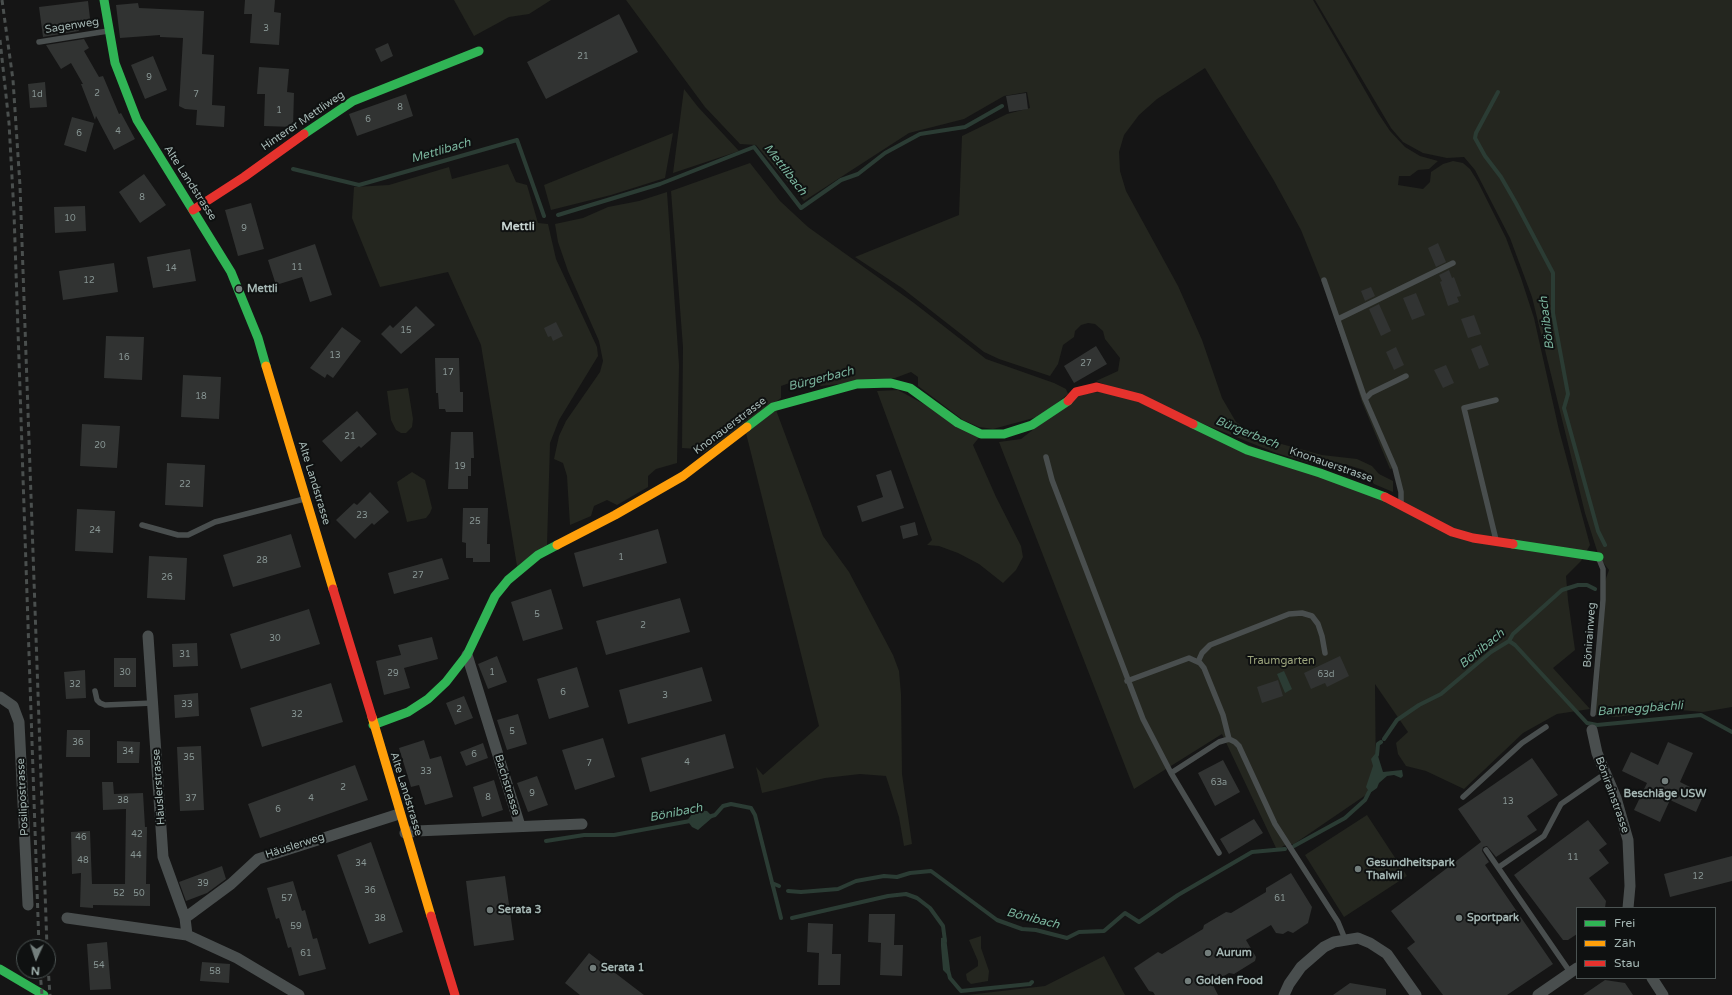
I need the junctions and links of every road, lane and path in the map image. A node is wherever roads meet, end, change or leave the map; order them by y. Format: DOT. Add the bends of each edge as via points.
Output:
graph roads {
  1 [pos="104,0"];
  2 [pos="108,31"];
  3 [pos="38,42"];
  4 [pos="479,51"];
  5 [pos="193,210"];
  6 [pos="1453,263"];
  7 [pos="1324,280"];
  8 [pos="1338,319"];
  9 [pos="1406,376"];
  10 [pos="1365,399"];
  11 [pos="1496,400"];
  12 [pos="1046,457"];
  13 [pos="306,498"];
  14 [pos="1401,504"];
  15 [pos="142,525"];
  16 [pos="1497,542"];
  17 [pos="1598,557"];
  18 [pos="148,636"];
  19 [pos="1325,653"];
  20 [pos="467,655"];
  21 [pos="1198,662"];
  22 [pos="1127,681"];
  23 [pos="94,690"];
  24 [pos="0,697"];
  25 [pos="153,703"];
  26 [pos="1593,714"];
  27 [pos="373,725"];
  28 [pos="1546,727"];
  29 [pos="1592,730"];
  30 [pos="1229,739"];
  31 [pos="1171,773"];
  32 [pos="1606,773"];
  33 [pos="1463,797"];
  34 [pos="400,814"];
  35 [pos="582,824"];
  36 [pos="520,826"];
  37 [pos="405,833"];
  38 [pos="1486,850"];
  39 [pos="1219,853"];
  40 [pos="1499,867"];
  41 [pos="28,905"];
  42 [pos="1628,907"];
  43 [pos="67,918"];
  44 [pos="185,918"];
  45 [pos="187,935"];
  46 [pos="1345,939"];
  47 [pos="0,969"];
  48 [pos="1574,970"];
  49 [pos="1653,979"];
  50 [pos="44,995"];
  51 [pos="299,995"];
  52 [pos="455,995"];
  53 [pos="1284,995"];
  54 [pos="1416,995"];
  55 [pos="1538,995"];
  56 [pos="1663,995"];
  1 -- 2 [label="street, Alte Landstrasse"];
  2 -- 3 [label="lane, Sagenweg"];
  2 -- 5 [label="street, Alte Landstrasse" via="115,62 137,120"];
  4 -- 5 [label="street, Hinterer Mettliweg" via="353,102 327,117"];
  5 -- 13 [label="street, Alte Landstrasse" via="231,272 251,317"];
  6 -- 8 [label="lane"];
  7 -- 8 [label="lane"];
  8 -- 10 [label="lane"];
  9 -- 10 [label="lane" via="1371,393"];
  10 -- 14 [label="lane" via="1395,468"];
  11 -- 16 [label="lane" via="1464,408"];
  12 -- 22 [label="lane" via="1052,480"];
  13 -- 15 [label="lane" via="215,522 188,535 178,535"];
  13 -- 27 [label="street, Alte Landstrasse"];
  14 -- 16 [label="street, Knonauerstrasse" via="1452,532"];
  14 -- 20 [label="street, Knonauerstrasse" via="1320,473 1247,450 1140,398 1097,387 1076,392 1064,405 1032,424 1004,434 981,434 958,422 910,388 891,383 857,384 772,407 683,476 538,555 508,580 495,596"];
  16 -- 17 [label="street, Knonauerstrasse"];
  17 -- 26 [label="lane, Bönirainweg" via="1603,569 1603,600"];
  18 -- 25 [label="street, Häuslerstrasse"];
  19 -- 21 [label="lane" via="1318,624 1312,616 1302,613 1289,614 1210,645"];
  20 -- 27 [label="street, Knonauerstrasse" via="446,682 428,698 408,712"];
  20 -- 36 [label="street, Bachstrasse"];
  21 -- 22 [label="lane" via="1188,658"];
  21 -- 30 [label="lane" via="1204,668 1223,715"];
  22 -- 31 [label="lane" via="1142,719"];
  23 -- 25 [label="lane" via="96,700 100,704"];
  24 -- 41 [label="street, Posilipostrasse" via="13,706 19,722"];
  25 -- 44 [label="street, Häuslerstrasse" via="163,857"];
  27 -- 34 [label="street, Alte Landstrasse"];
  28 -- 33 [label="lane" via="1533,734"];
  29 -- 32 [label="street, Bönirainstrasse" via="1595,747"];
  30 -- 31 [label="lane" via="1219,742"];
  30 -- 46 [label="lane" via="1239,746 1275,824 1338,922"];
  31 -- 39 [label="lane"];
  32 -- 40 [label="lane" via="1561,804 1544,836"];
  32 -- 42 [label="street, Bönirainstrasse" via="1628,840"];
  34 -- 37 [label="street, Alte Landstrasse"];
  34 -- 44 [label="street, Häuslerweg" via="258,859 231,884"];
  35 -- 36 [label="street"];
  36 -- 37 [label="street, Bachstrasse"];
  37 -- 52 [label="street, Alte Landstrasse"];
  38 -- 40 [label="lane"];
  40 -- 48 [label="lane"];
  43 -- 45 [label="street"];
  44 -- 45 [label="street, Häuslerstrasse"];
  45 -- 51 [label="street" via="237,958"];
  46 -- 53 [label="street" via="1324,947 1300,967"];
  46 -- 54 [label="street" via="1358,938 1387,954"];
  47 -- 50 [label="street"];
  48 -- 55 [label="street"];
  49 -- 56 [label="street"];
}
